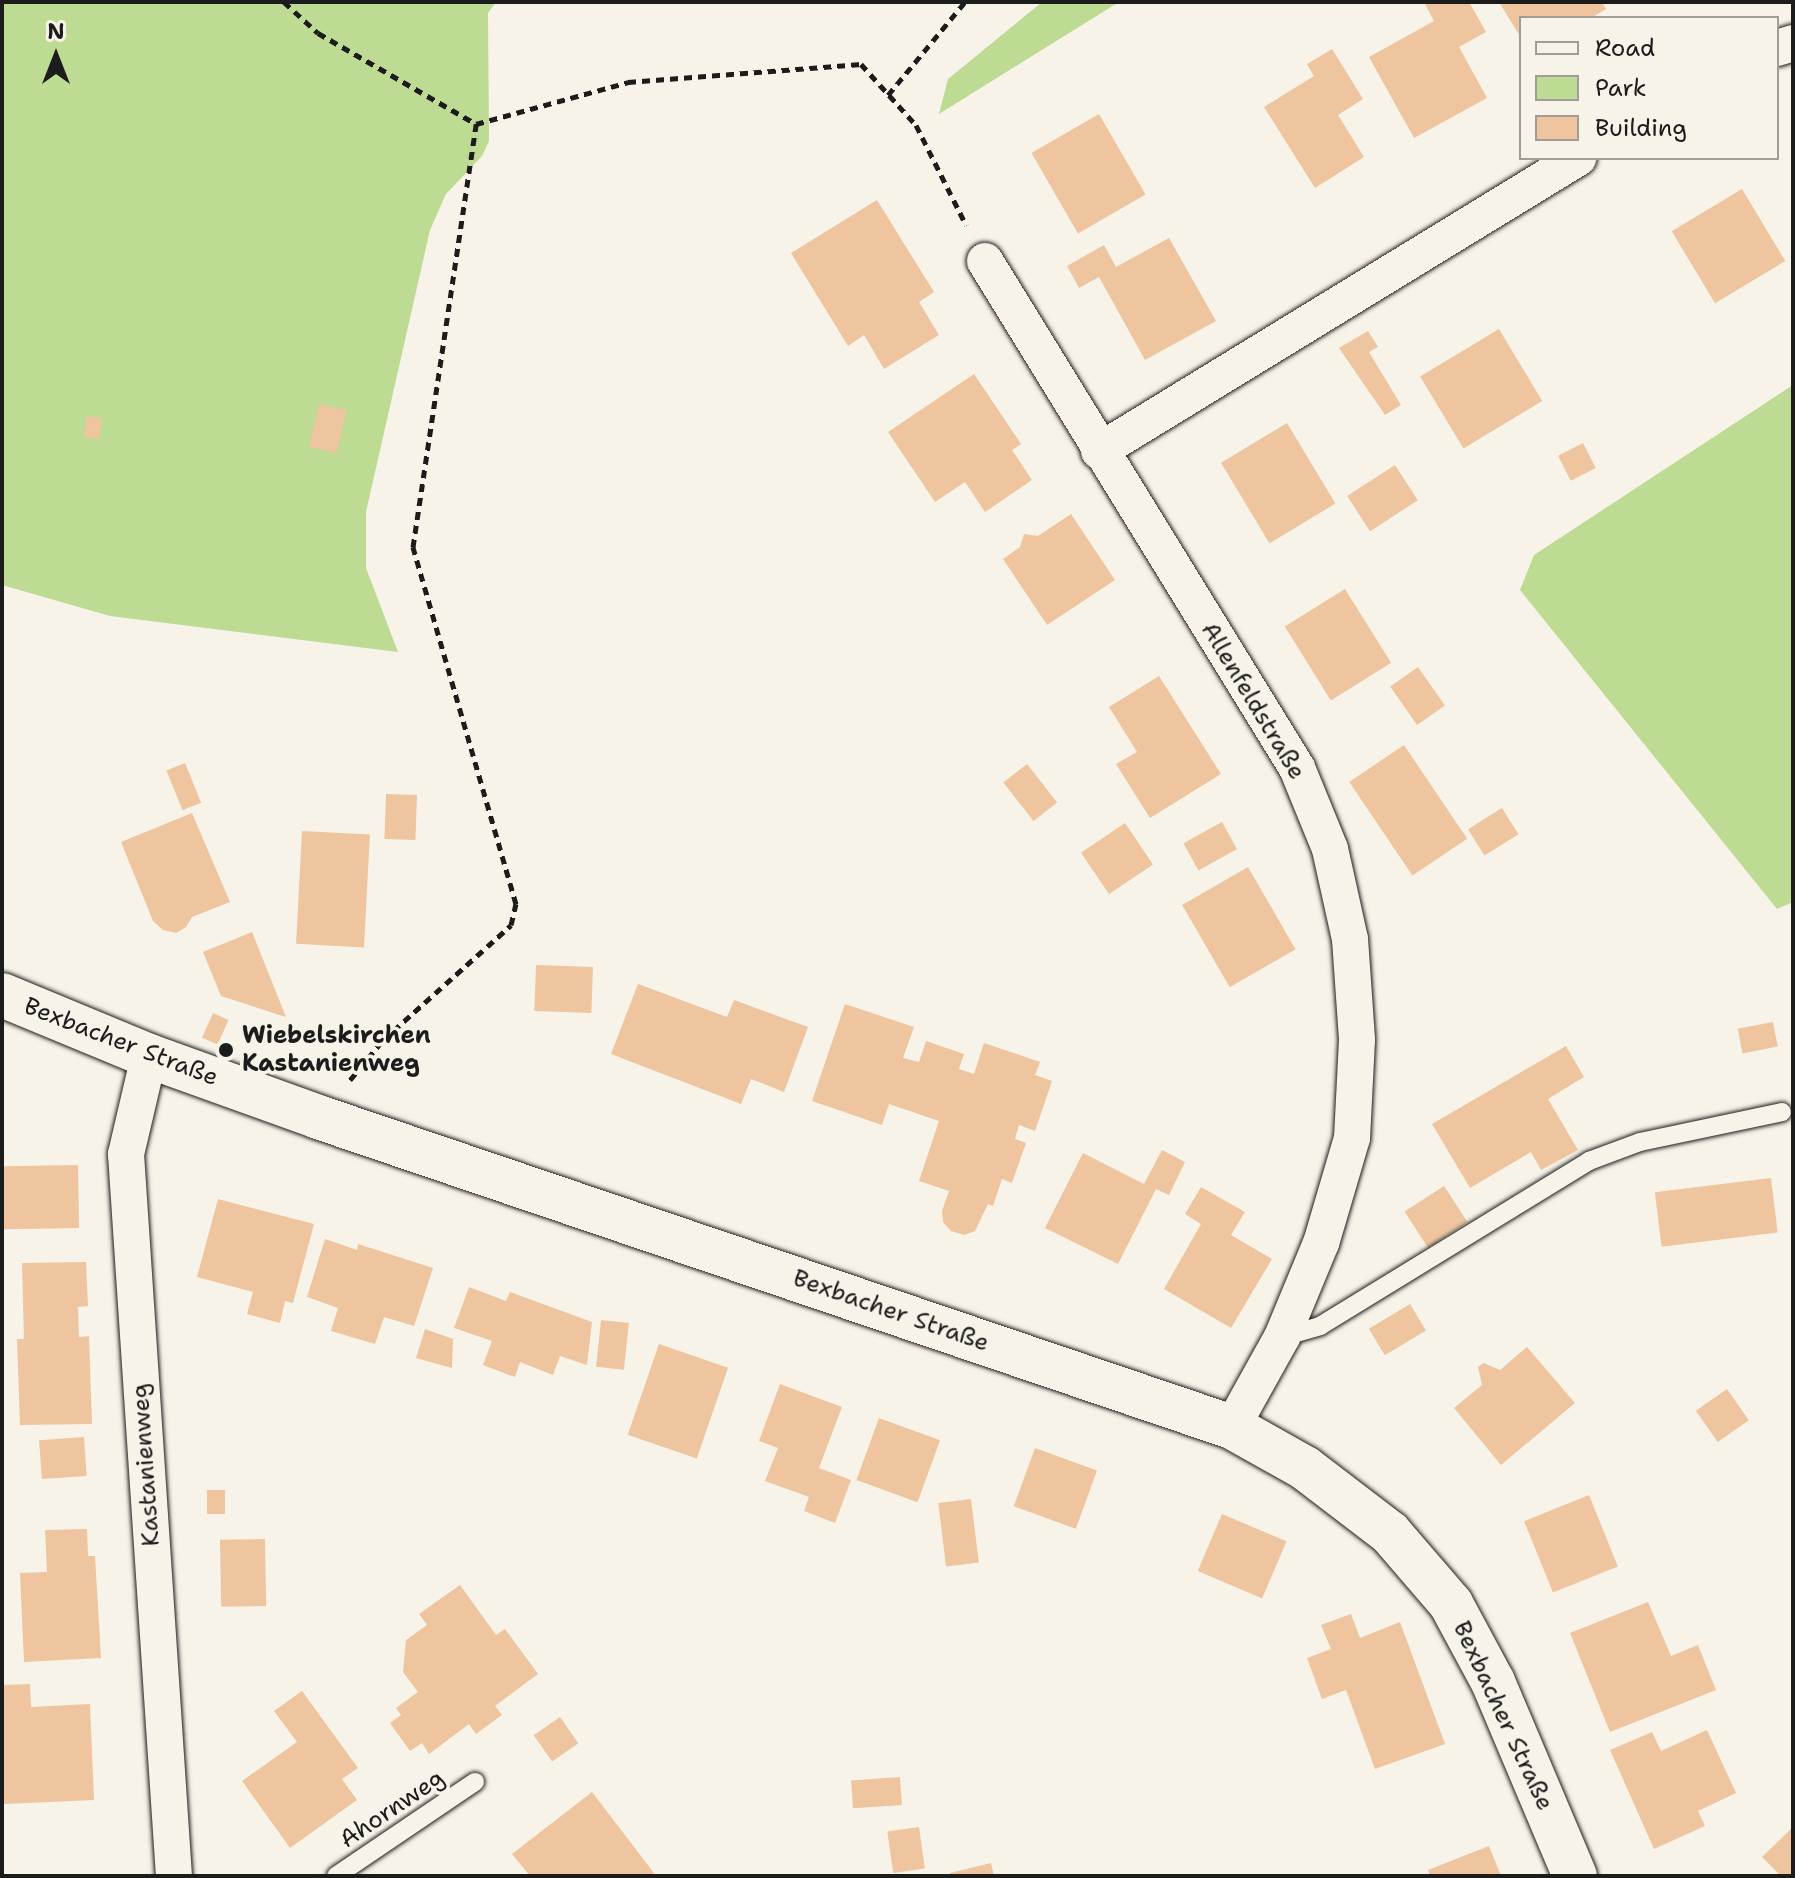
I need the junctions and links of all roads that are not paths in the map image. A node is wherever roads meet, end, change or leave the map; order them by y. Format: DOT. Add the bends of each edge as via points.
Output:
graph roads {
  1 [pos="1575,160"];
  2 [pos="985,261"];
  3 [pos="1099,451"];
  4 [pos="2,995"];
  5 [pos="149,1056"];
  6 [pos="1782,1112"];
  7 [pos="1282,1337"];
  8 [pos="1232,1427"];
  9 [pos="475,1782"];
  10 [pos="174,1876"];
  11 [pos="336,1876"];
  12 [pos="1575,1876"];
  1 -- 3 [label="street"];
  2 -- 3 [label="street, Allenfeldstraße"];
  3 -- 7 [label="street, Allenfeldstraße" via="1297,768 1330,849 1350,939 1357,1040 1352,1138 1321,1243"];
  4 -- 5 [label="street, Bexbacher Straße"];
  5 -- 8 [label="street, Bexbacher Straße"];
  5 -- 10 [label="street, Kastanienweg" via="126,1154"];
  6 -- 7 [label="lane" via="1640,1142 1589,1161 1320,1326"];
  7 -- 8 [label="street, Allenfeldstraße"];
  8 -- 12 [label="street, Bexbacher Straße" via="1305,1468 1390,1533 1451,1604 1493,1682"];
  9 -- 11 [label="lane, Ahornweg"];
}
